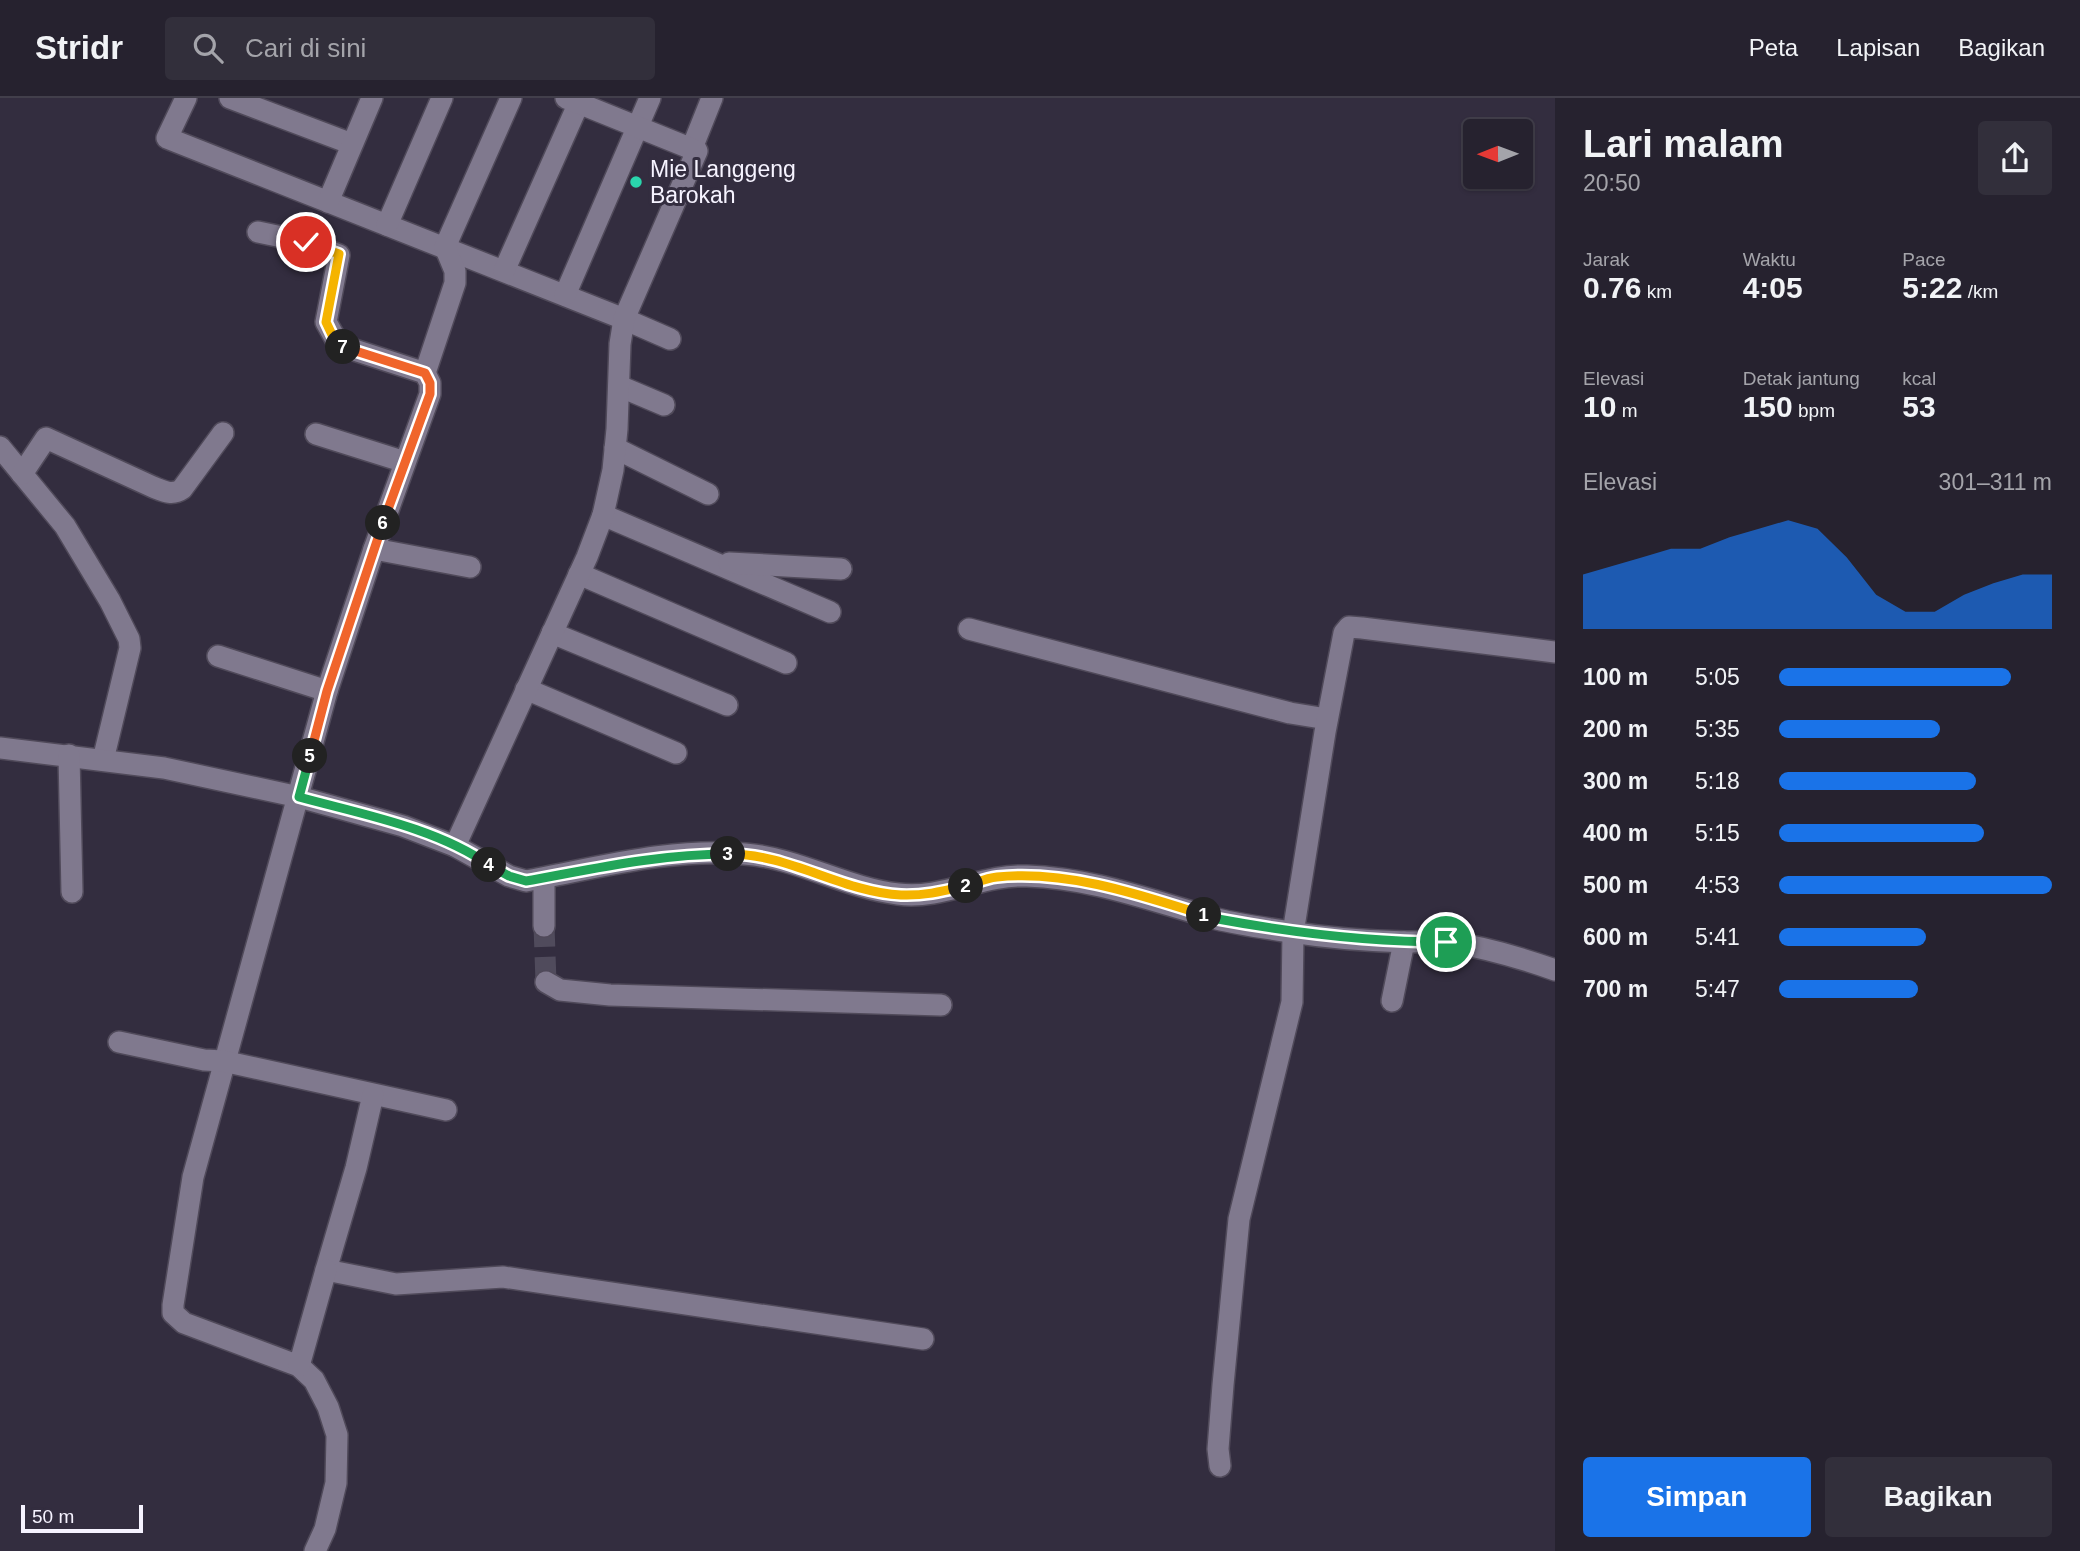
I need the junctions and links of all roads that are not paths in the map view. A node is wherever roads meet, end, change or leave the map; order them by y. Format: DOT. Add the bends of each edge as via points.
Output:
graph roads {
  1 [pos="186,98"];
  2 [pos="230,98"];
  3 [pos="372,98"];
  4 [pos="442,98"];
  5 [pos="511,98"];
  6 [pos="650,98"];
  7 [pos="712,98"];
  8 [pos="575,100"];
  9 [pos="639,127"];
  10 [pos="352,144"];
  11 [pos="692,148"];
  12 [pos="328,202"];
  13 [pos="387,225"];
  14 [pos="258,232"];
  15 [pos="445,247"];
  16 [pos="504,271"];
  17 [pos="565,295"];
  18 [pos="624,319"];
  19 [pos="670,339"];
  20 [pos="425,373"];
  21 [pos="619,386"];
  22 [pos="664,405"];
  23 [pos="223,433"];
  24 [pos="316,434"];
  25 [pos="0,447"];
  26 [pos="615,448"];
  27 [pos="405,462"];
  28 [pos="22,474"];
  29 [pos="708,494"];
  30 [pos="603,515"];
  31 [pos="374,549"];
  32 [pos="713,562"];
  33 [pos="470,567"];
  34 [pos="841,569"];
  35 [pos="579,574"];
  36 [pos="830,611"];
  37 [pos="969,629"];
  38 [pos="552,633"];
  39 [pos="1555,652"];
  40 [pos="218,656"];
  41 [pos="786,663"];
  42 [pos="526,690"];
  43 [pos="327,691"];
  44 [pos="727,705"];
  45 [pos="1327,719"];
  46 [pos="0,748"];
  47 [pos="676,753"];
  48 [pos="69,755"];
  49 [pos="103,760"];
  50 [pos="299,797"];
  51 [pos="454,846"];
  52 [pos="544,878"];
  53 [pos="72,892"];
  54 [pos="544,926"];
  55 [pos="1293,933"];
  56 [pos="1404,942"];
  57 [pos="1555,970"];
  58 [pos="547,982"];
  59 [pos="1392,1001"];
  60 [pos="941,1005"];
  61 [pos="119,1042"];
  62 [pos="223,1061"];
  63 [pos="373,1095"];
  64 [pos="446,1110"];
  65 [pos="326,1270"];
  66 [pos="923,1339"];
  67 [pos="299,1366"];
  68 [pos="1220,1466"];
  69 [pos="315,1551"];
  1 -- 12 [label="street" via="167,138"];
  2 -- 10 [label="street"];
  3 -- 10 [label="street"];
  4 -- 13 [label="street"];
  5 -- 15 [label="street"];
  6 -- 9 [label="street"];
  7 -- 11 [label="street"];
  8 -- 9 [label="street"];
  8 -- 16 [label="street"];
  9 -- 11 [label="street"];
  9 -- 17 [label="street"];
  10 -- 12 [label="street"];
  11 -- 18 [label="street" via="697,150"];
  12 -- 13 [label="street"];
  13 -- 15 [label="street"];
  14 -- 20 [label="street" via="339,254 326,322 334,339 351,350"];
  15 -- 16 [label="street"];
  15 -- 20 [label="street" via="455,283"];
  16 -- 17 [label="street"];
  17 -- 18 [label="street"];
  18 -- 19 [label="street"];
  18 -- 21 [label="street"];
  20 -- 27 [label="street" via="430,394"];
  21 -- 22 [label="street"];
  21 -- 26 [label="street"];
  23 -- 28 [label="street" via="175,493 46,438"];
  24 -- 27 [label="street"];
  25 -- 28 [label="street"];
  26 -- 29 [label="street"];
  26 -- 30 [label="street"];
  27 -- 31 [label="street"];
  28 -- 49 [label="street" via="65,526 129,639"];
  30 -- 32 [label="street"];
  30 -- 35 [label="street"];
  31 -- 33 [label="street"];
  31 -- 43 [label="street"];
  32 -- 34 [label="street"];
  32 -- 36 [label="street"];
  35 -- 38 [label="street"];
  35 -- 41 [label="street"];
  37 -- 45 [label="street"];
  38 -- 42 [label="street"];
  38 -- 44 [label="street"];
  39 -- 45 [label="street" via="1349,627 1342,639"];
  40 -- 43 [label="street"];
  42 -- 47 [label="street"];
  42 -- 51 [label="street"];
  43 -- 50 [label="street"];
  45 -- 55 [label="street"];
  46 -- 48 [label="street"];
  48 -- 49 [label="street"];
  48 -- 53 [label="street"];
  49 -- 50 [label="street"];
  50 -- 51 [label="street" via="403,826"];
  50 -- 62 [label="street"];
  51 -- 52 [label="street" via="509,876 526,881"];
  52 -- 54 [label="street"];
  52 -- 55 [label="street" via="676,855 746,853 899,895 930,894 994,877 1080,882 1218,919"];
  55 -- 56 [label="street"];
  55 -- 68 [label="street" via="1292,1002 1239,1219"];
  56 -- 57 [label="street" via="1446,942"];
  56 -- 59 [label="street"];
  58 -- 60 [label="street" via="560,990 610,995"];
  61 -- 62 [label="street"];
  62 -- 63 [label="street"];
  62 -- 67 [label="street" via="193,1177 173,1313 184,1323"];
  63 -- 64 [label="street"];
  63 -- 65 [label="street"];
  65 -- 66 [label="street" via="386,1284 503,1277"];
  65 -- 67 [label="street"];
  67 -- 69 [label="street" via="314,1380 337,1435 335,1483"];
}
